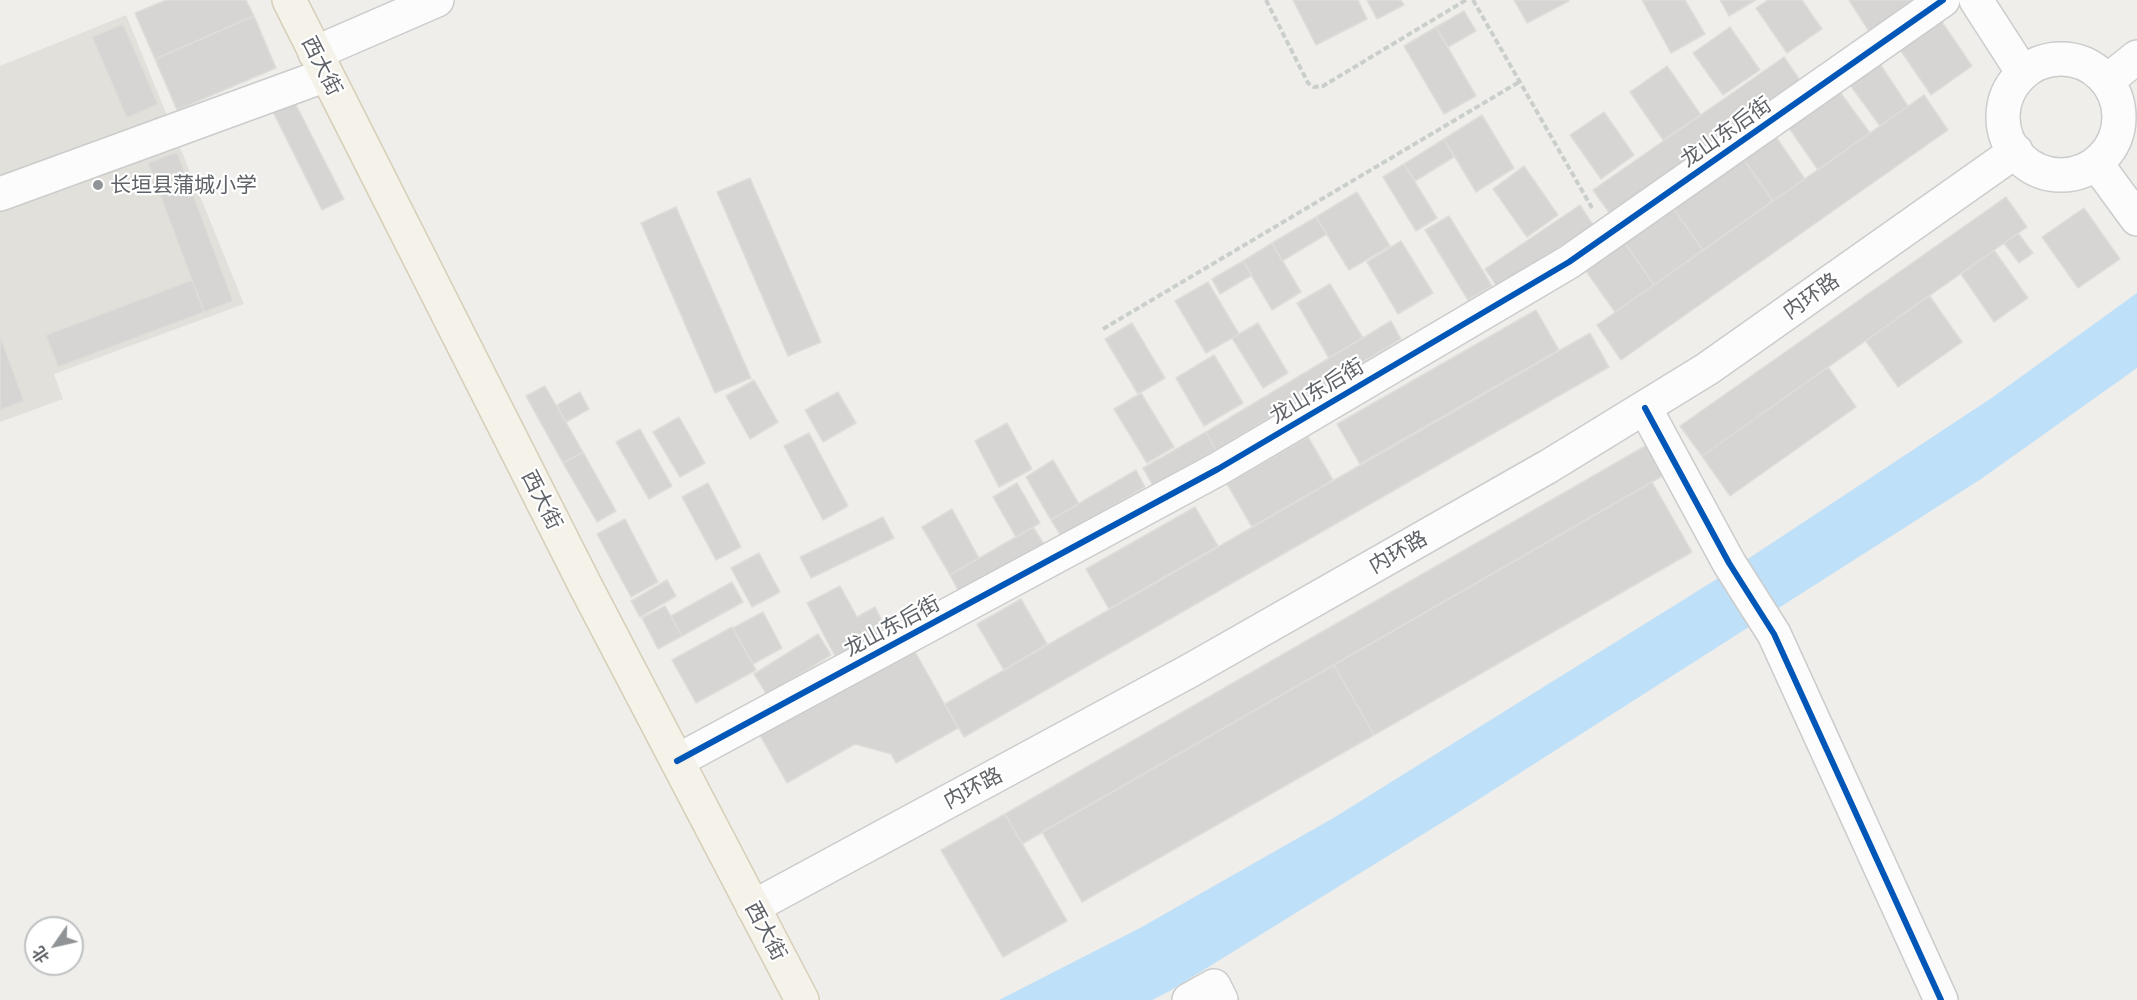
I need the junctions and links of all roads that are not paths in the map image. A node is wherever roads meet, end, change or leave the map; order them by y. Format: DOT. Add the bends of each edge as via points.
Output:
graph roads {
  1 [pos="289,0"];
  2 [pos="437,0"];
  3 [pos="1943,0"];
  4 [pos="1976,0"];
  5 [pos="2137,57"];
  6 [pos="320,64"];
  7 [pos="2023,73"];
  8 [pos="2107,81"];
  9 [pos="2016,151"];
  10 [pos="2096,163"];
  11 [pos="0,194"];
  12 [pos="2137,219"];
  13 [pos="1645,408"];
  14 [pos="676,761"];
  15 [pos="753,907"];
  16 [pos="797,999"];
  17 [pos="1188,1000"];
  18 [pos="1221,1000"];
  19 [pos="1941,1000"];
  1 -- 6 [label="main road, 西大街"];
  2 -- 6 [label="street"];
  3 -- 14 [label="street, 龙山东后街" via="1569,262 1218,469"];
  4 -- 7 [label="street"];
  5 -- 8 [label="street"];
  6 -- 11 [label="street"];
  6 -- 14 [label="main road, 西大街"];
  7 -- 8 [label="street" via="2048,60 2063,59 2096,70"];
  7 -- 9 [label="street" via="2013,84 2004,111 2005,127"];
  8 -- 10 [label="street" via="2117,99 2117,135 2109,151"];
  9 -- 10 [label="street" via="2033,167 2049,173 2065,175"];
  9 -- 13 [label="street, 内环路" via="1707,369"];
  10 -- 12 [label="street"];
  13 -- 15 [label="street, 内环路" via="1191,670"];
  13 -- 19 [label="street" via="1730,563 1774,634"];
  14 -- 15 [label="main road, 西大街"];
  15 -- 16 [label="main road, 西大街"];
  17 -- 18 [label="street" via="1214,986"];
}
